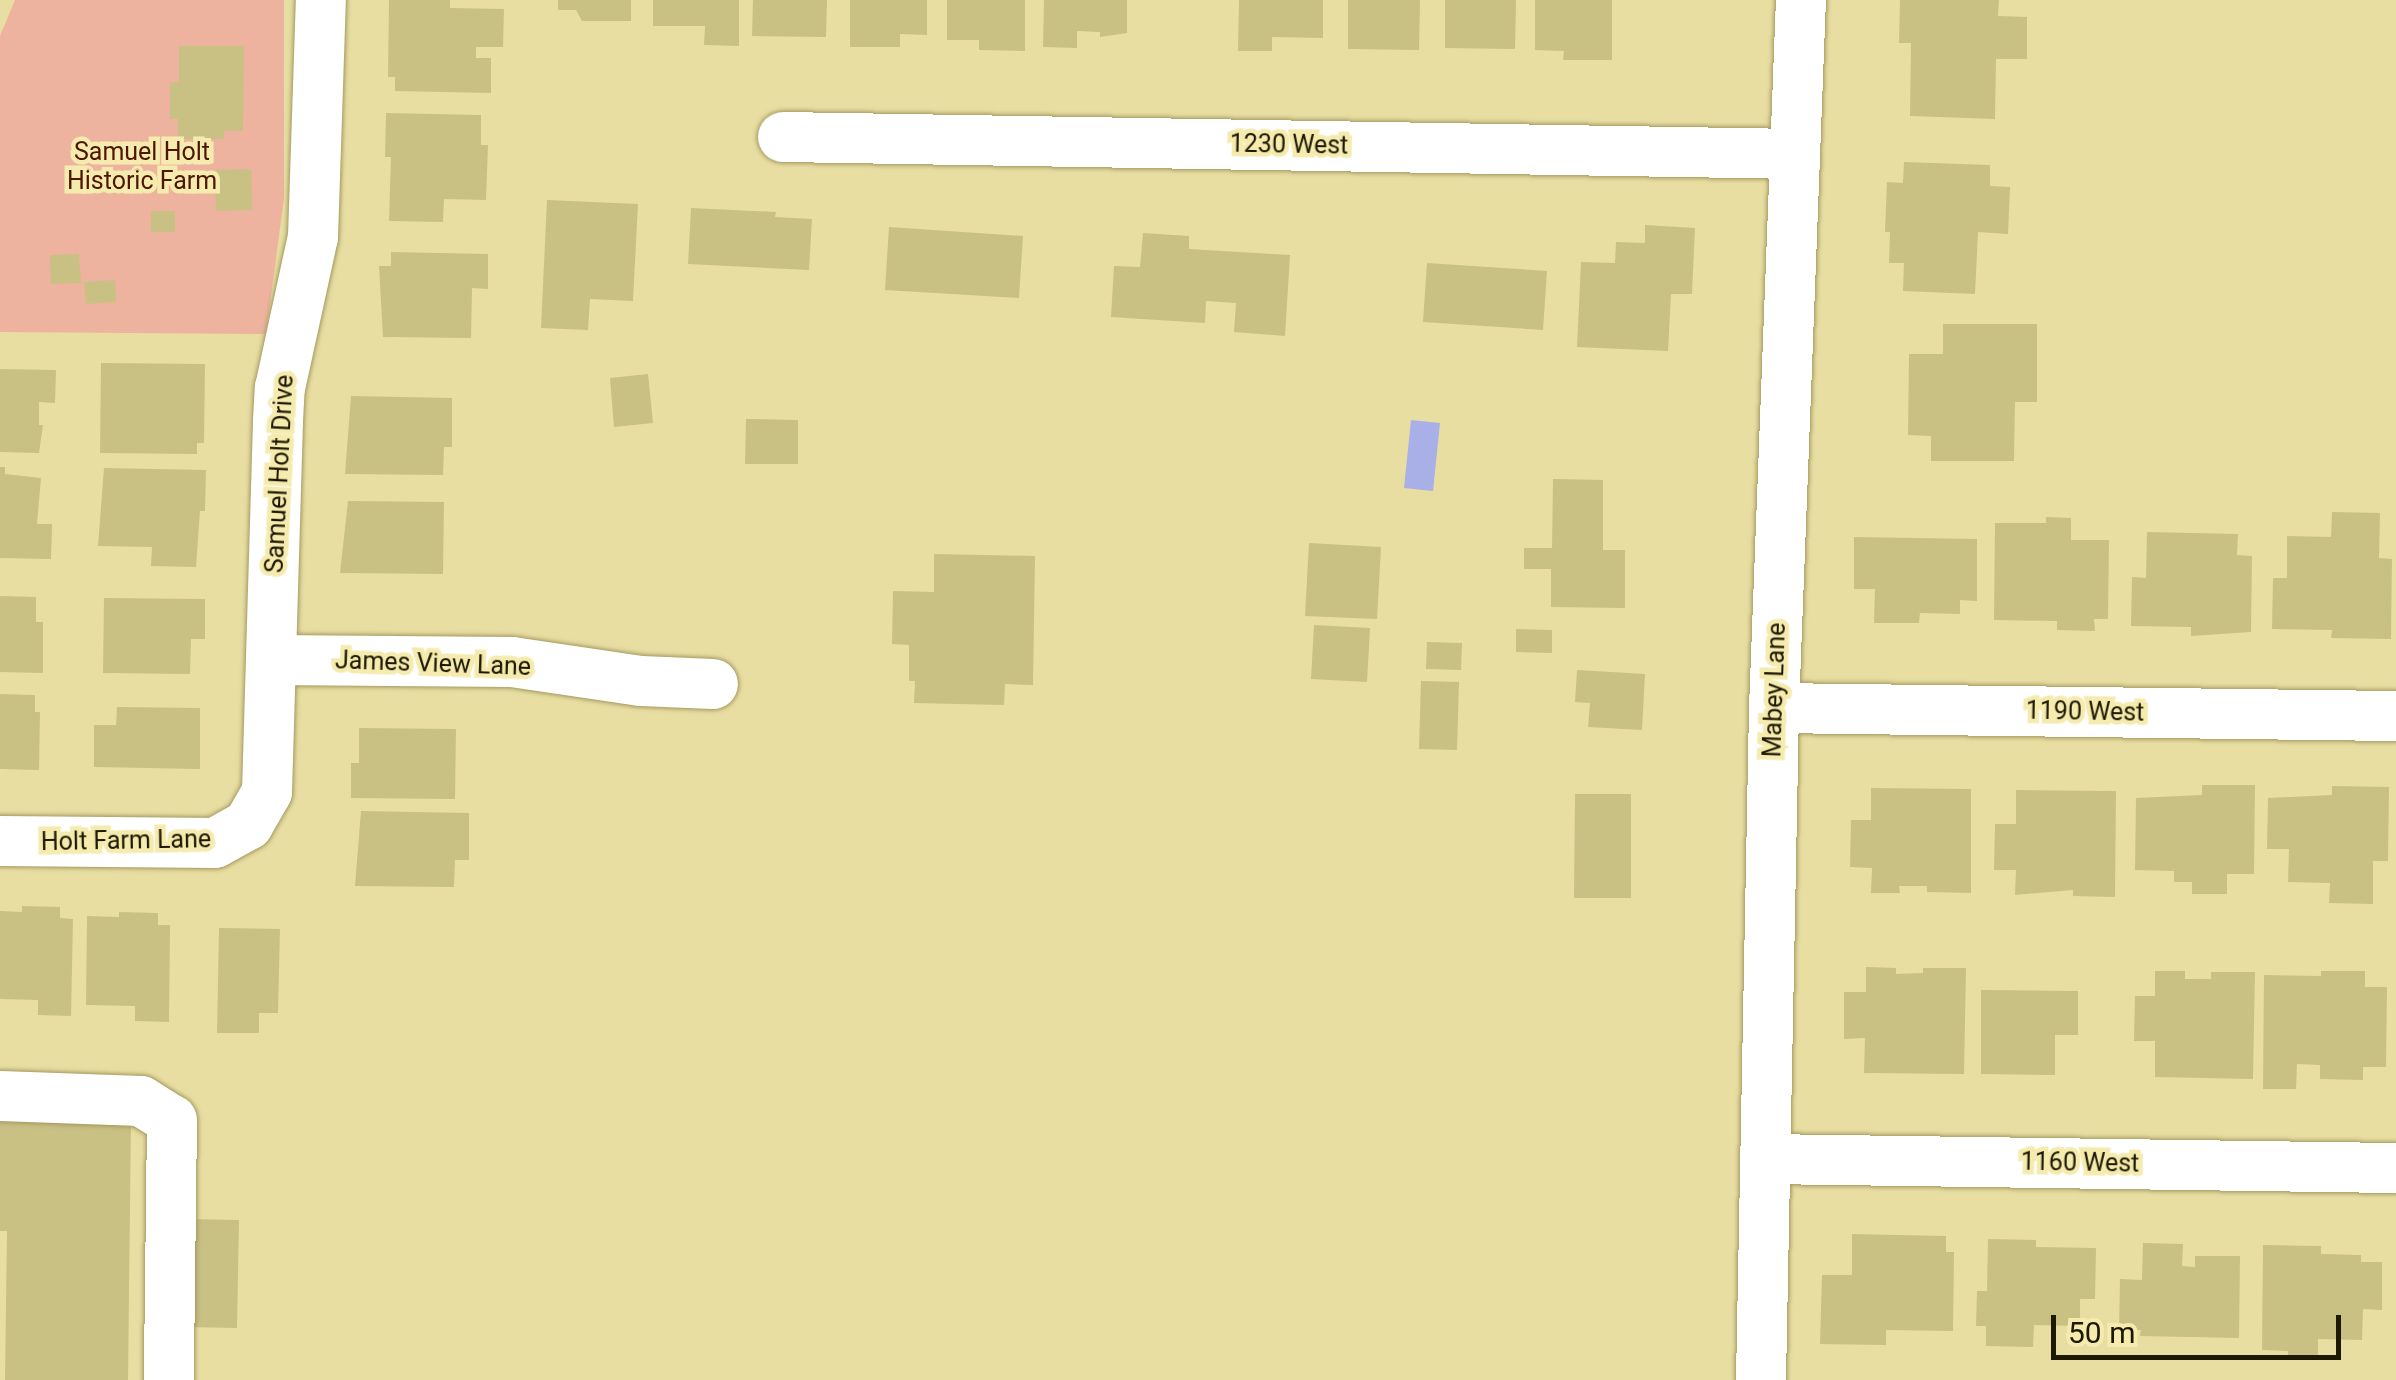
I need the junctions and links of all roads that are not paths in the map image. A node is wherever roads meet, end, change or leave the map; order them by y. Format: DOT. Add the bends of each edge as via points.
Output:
graph roads {
  1 [pos="321,0"];
  2 [pos="1801,0"];
  3 [pos="783,137"];
  4 [pos="1795,154"];
  5 [pos="272,660"];
  6 [pos="713,684"];
  7 [pos="1774,708"];
  8 [pos="2396,716"];
  9 [pos="248,825"];
  10 [pos="0,841"];
  11 [pos="0,1096"];
  12 [pos="1765,1159"];
  13 [pos="2396,1168"];
  14 [pos="169,1380"];
  15 [pos="1761,1380"];
  1 -- 5 [label="street, Samuel Holt Drive" via="315,223 280,388"];
  2 -- 4 [label="street, Mabey Lane"];
  3 -- 4 [label="street, 1230 West"];
  4 -- 7 [label="street, Mabey Lane"];
  5 -- 6 [label="street, James View Lane" via="512,662 641,682"];
  5 -- 9 [label="street, Samuel Holt Drive" via="270,773 260,810"];
  7 -- 8 [label="street, 1190 West"];
  7 -- 12 [label="street, Mabey Lane"];
  9 -- 10 [label="street, Holt Farm Lane" via="196,846"];
  11 -- 14 [label="street" via="142,1101 172,1120"];
  12 -- 13 [label="street, 1160 West"];
  12 -- 15 [label="street, Mabey Lane"];
}
